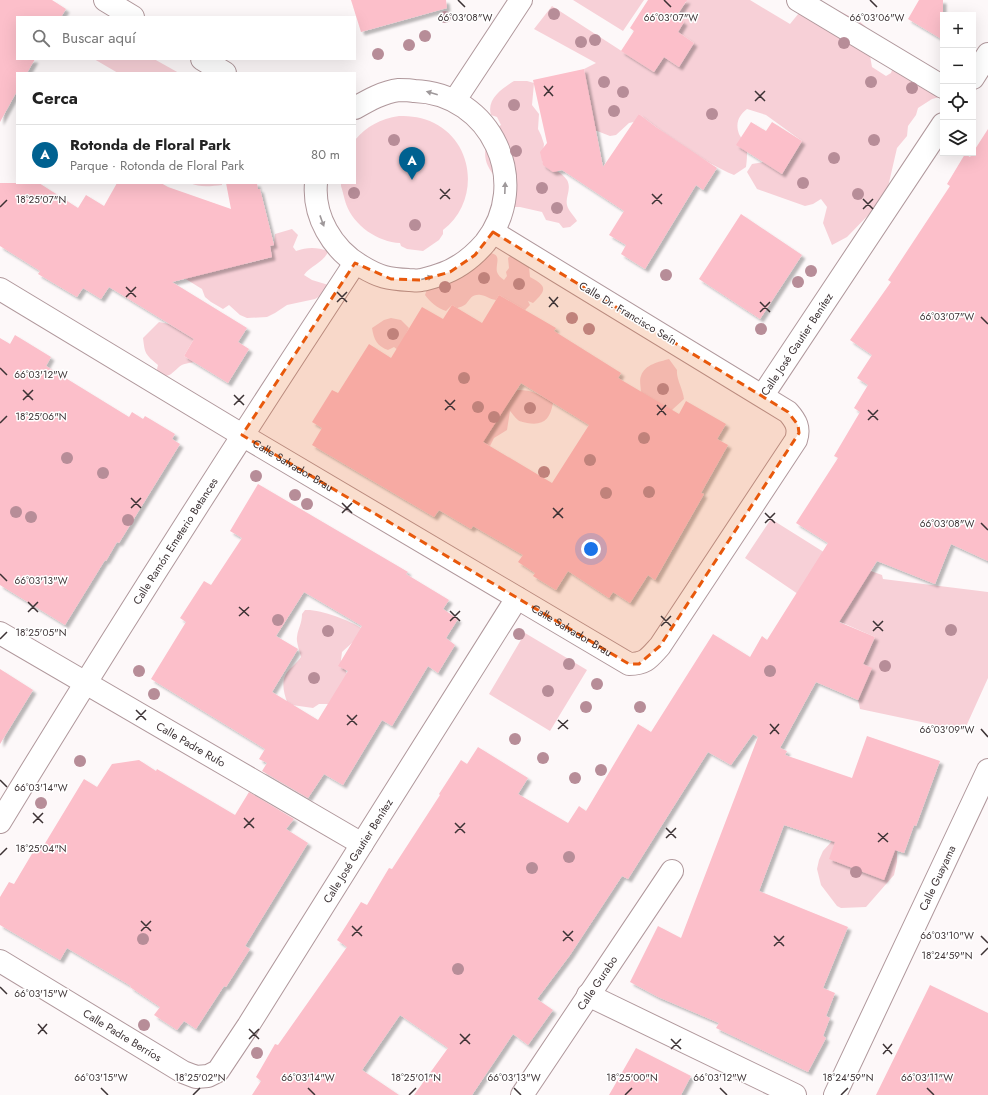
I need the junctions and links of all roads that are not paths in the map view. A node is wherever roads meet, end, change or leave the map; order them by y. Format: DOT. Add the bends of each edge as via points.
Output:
graph roads {
  1 [pos="105,0"];
  2 [pos="521,0"];
  3 [pos="798,0"];
  4 [pos="131,16"];
  5 [pos="988,54"];
  6 [pos="204,60"];
  7 [pos="223,72"];
  8 [pos="976,73"];
  9 [pos="940,85"];
  10 [pos="455,100"];
  11 [pos="356,107"];
  12 [pos="940,129"];
  13 [pos="316,184"];
  14 [pos="493,232"];
  15 [pos="355,263"];
  16 [pos="0,289"];
  17 [pos="763,395"];
  18 [pos="242,435"];
  19 [pos="517,598"];
  20 [pos="0,633"];
  21 [pos="629,664"];
  22 [pos="85,682"];
  23 [pos="988,770"];
  24 [pos="0,822"];
  25 [pos="362,844"];
  26 [pos="672,871"];
  27 [pos="0,962"];
  28 [pos="588,995"];
  29 [pos="182,1072"];
  30 [pos="522,1095"];
  31 [pos="795,1095"];
  32 [pos="835,1095"];
  1 -- 4 [label="street"];
  2 -- 10 [label="street"];
  3 -- 9 [label="street"];
  5 -- 8 [label="street"];
  6 -- 7 [label="street"];
  10 -- 11 [label="street, one-way" via="428,91 400,90 372,98"];
  14 -- 10 [label="street, one-way" via="504,204 503,165 496,143 479,118"];
  12 -- 17 [label="street, Calle José Gautier Benítez"];
  13 -- 15 [label="street, one-way" via="315,193 322,224 339,249"];
  15 -- 14 [label="street, one-way" via="391,279 421,280 450,272 475,255"];
  14 -- 17 [label="street, Calle Dr. Francisco Seín"];
  15 -- 18 [label="street, Calle Ramón Emeterio Betances"];
  16 -- 18 [label="street, Calle Salvador Brau"];
  17 -- 21 [label="street, Calle José Gautier Benítez" via="794,418 798,425 796,440 660,646 645,661"];
  18 -- 19 [label="street, Calle Salvador Brau"];
  18 -- 22 [label="street, Calle Ramón Emeterio Betances"];
  19 -- 21 [label="street, Calle Salvador Brau"];
  19 -- 25 [label="street, Calle José Gautier Benítez"];
  20 -- 22 [label="street, Calle Padre Rufo"];
  22 -- 24 [label="street, Calle Ramón Emeterio Betances"];
  22 -- 25 [label="street, Calle Padre Rufo"];
  23 -- 32 [label="street, Calle Guayama"];
  25 -- 29 [label="street, Calle José Gautier Benítez" via="218,1070 208,1076 196,1077"];
  26 -- 28 [label="street, Calle Gurabo"];
  27 -- 29 [label="street, Calle Padre Berríos"];
  28 -- 30 [label="street, Calle Gurabo"];
  28 -- 31 [label="street"];
}
